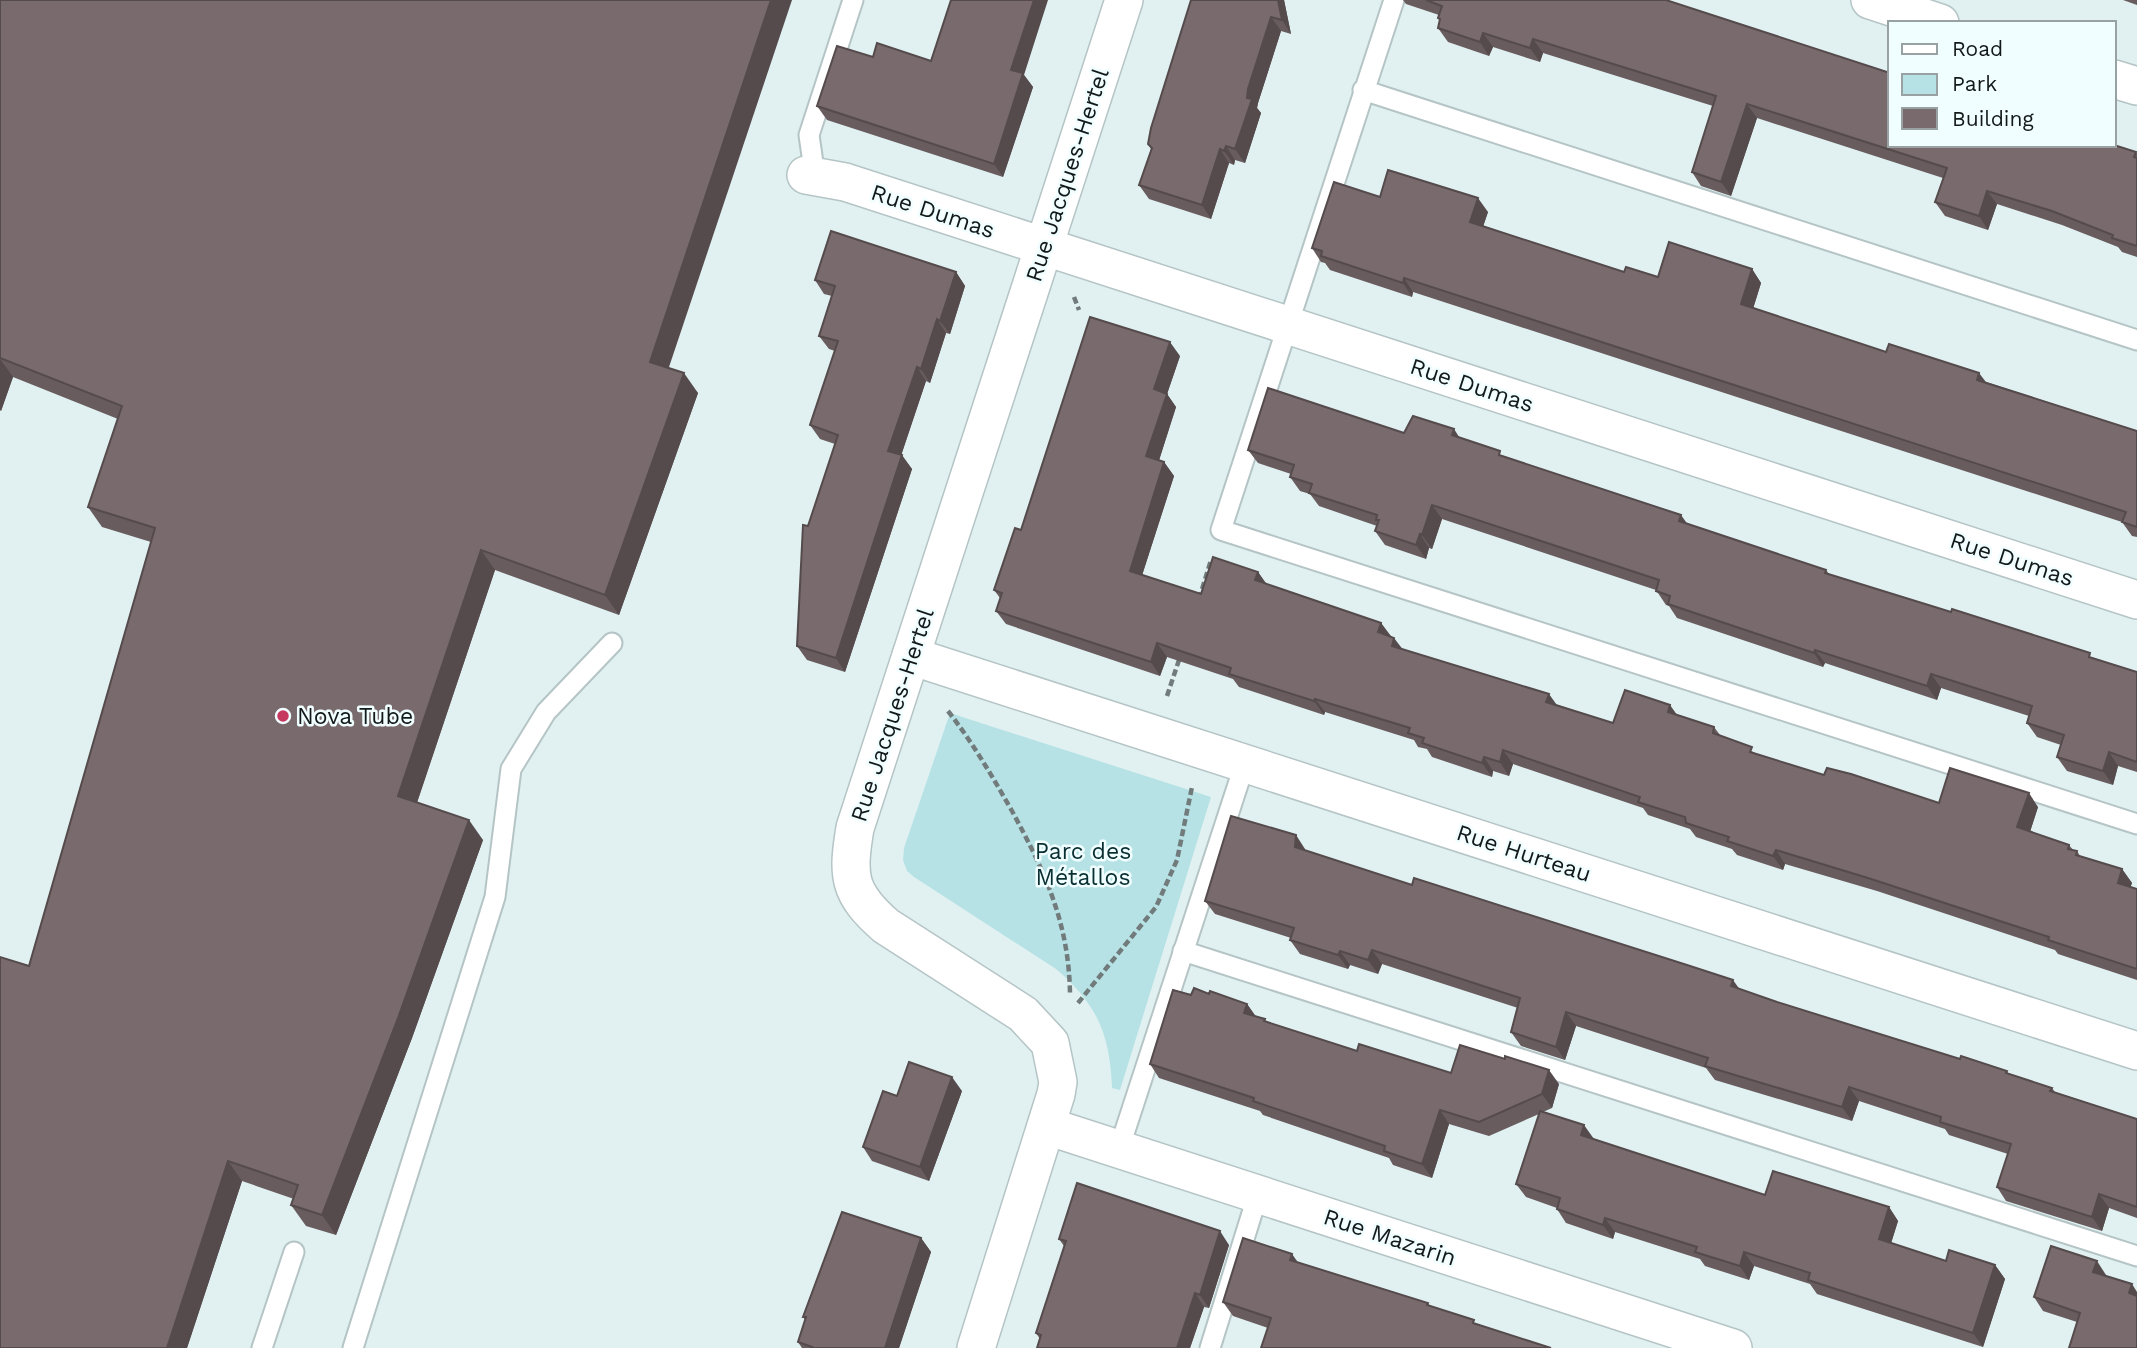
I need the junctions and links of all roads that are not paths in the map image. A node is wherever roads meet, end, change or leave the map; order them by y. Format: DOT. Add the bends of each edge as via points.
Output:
graph roads {
  1 [pos="853,0"];
  2 [pos="1124,0"];
  3 [pos="1394,0"];
  4 [pos="1870,0"];
  5 [pos="1934,21"];
  6 [pos="2116,80"];
  7 [pos="2137,86"];
  8 [pos="1363,90"];
  9 [pos="811,176"];
  10 [pos="1043,247"];
  11 [pos="1287,326"];
  12 [pos="2137,340"];
  13 [pos="2137,600"];
  14 [pos="612,643"];
  15 [pos="911,656"];
  16 [pos="1245,763"];
  17 [pos="2137,824"];
  18 [pos="1182,951"];
  19 [pos="2137,1051"];
  20 [pos="1047,1126"];
  21 [pos="1119,1149"];
  22 [pos="1258,1194"];
  23 [pos="294,1252"];
  24 [pos="2137,1256"];
  25 [pos="262,1348"];
  26 [pos="354,1348"];
  27 [pos="976,1348"];
  28 [pos="1210,1348"];
  29 [pos="1733,1348"];
  1 -- 9 [label="lane" via="809,135"];
  2 -- 10 [label="street, Rue Jacques-Hertel"];
  3 -- 8 [label="lane"];
  4 -- 5 [label="street"];
  6 -- 7 [label="street"];
  8 -- 11 [label="lane"];
  8 -- 12 [label="lane"];
  9 -- 10 [label="street, Rue Dumas" via="845,182"];
  10 -- 11 [label="street, Rue Dumas"];
  10 -- 15 [label="street, Rue Jacques-Hertel"];
  11 -- 13 [label="street, Rue Dumas"];
  11 -- 17 [label="lane" via="1221,530"];
  14 -- 26 [label="lane" via="546,712 511,769 495,897"];
  15 -- 16 [label="street, Rue Hurteau"];
  15 -- 20 [label="street, Rue Jacques-Hertel" via="855,828 852,884 865,908 886,926 1023,1014 1050,1043 1058,1082"];
  16 -- 18 [label="lane"];
  16 -- 19 [label="street, Rue Hurteau"];
  18 -- 21 [label="lane"];
  18 -- 24 [label="lane"];
  20 -- 21 [label="street, Rue Mazarin"];
  20 -- 27 [label="street, Rue Jacques-Hertel"];
  21 -- 22 [label="street, Rue Mazarin"];
  22 -- 28 [label="lane"];
  22 -- 29 [label="street, Rue Mazarin"];
  23 -- 25 [label="lane"];
}
